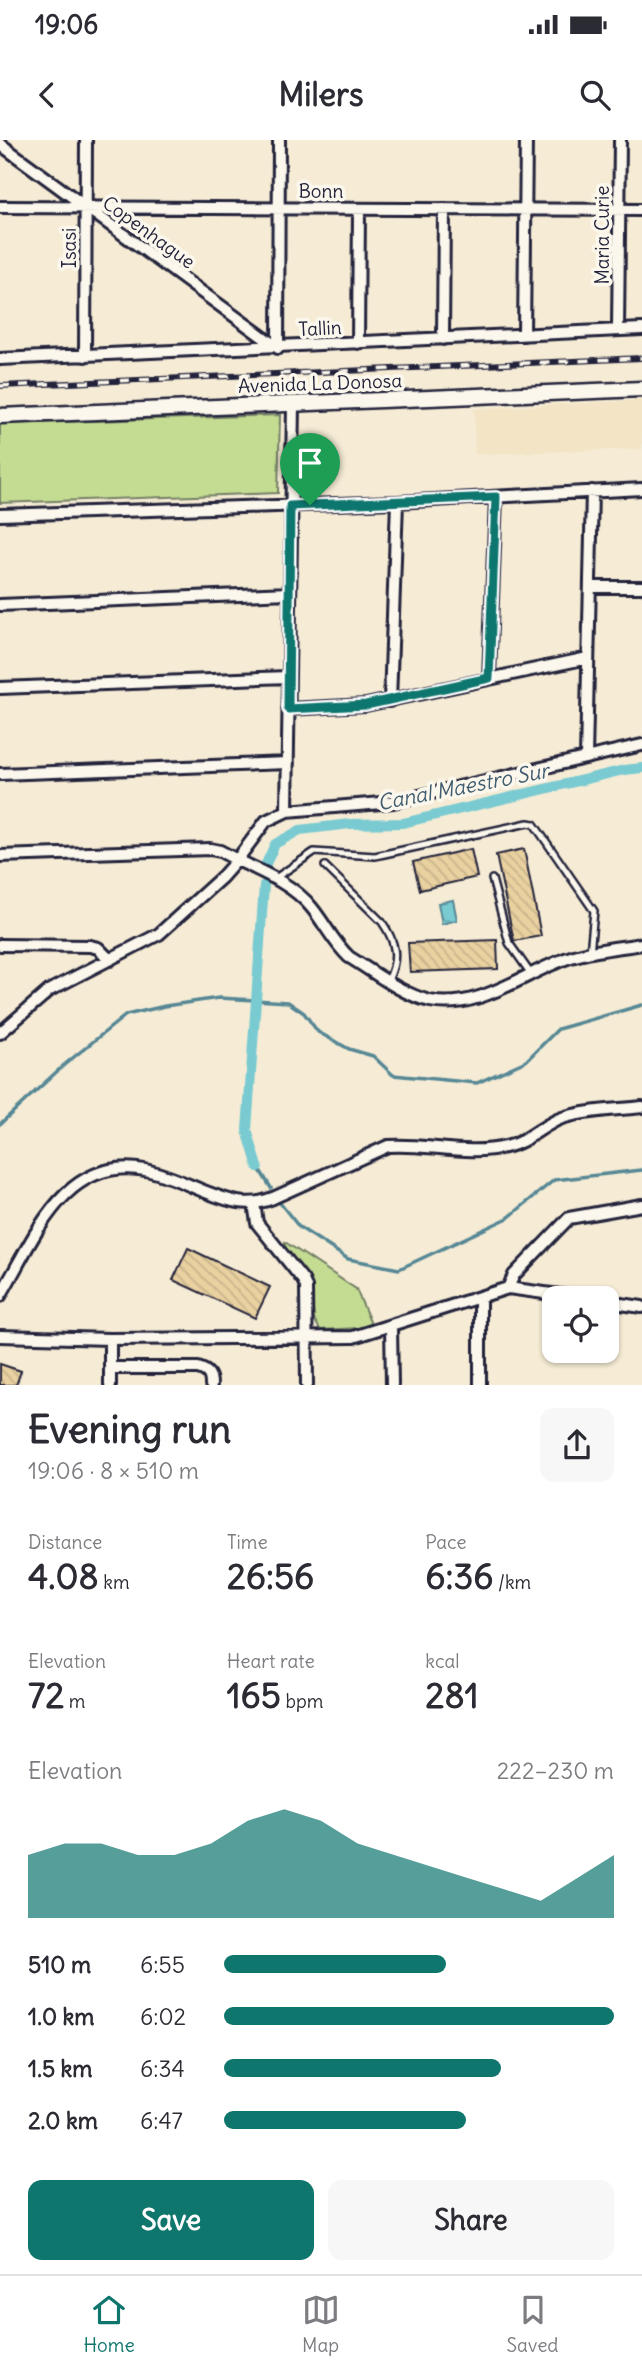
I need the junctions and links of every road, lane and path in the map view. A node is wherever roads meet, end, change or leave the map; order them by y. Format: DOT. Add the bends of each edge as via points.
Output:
graph roads {
  1 [pos="86,140"];
  2 [pos="279,140"];
  3 [pos="526,140"];
  4 [pos="620,140"];
  5 [pos="0,144"];
  6 [pos="0,207"];
  7 [pos="86,208"];
  8 [pos="279,208"];
  9 [pos="359,209"];
  10 [pos="444,209"];
  11 [pos="525,209"];
  12 [pos="619,210"];
  13 [pos="642,210"];
  14 [pos="642,329"];
  15 [pos="618,330"];
  16 [pos="524,335"];
  17 [pos="443,339"];
  18 [pos="358,343"];
  19 [pos="278,348"];
  20 [pos="85,356"];
  21 [pos="0,359"];
  22 [pos="642,389"];
  23 [pos="293,404"];
  24 [pos="0,416"];
  25 [pos="642,489"];
  26 [pos="592,491"];
  27 [pos="496,497"];
  28 [pos="397,502"];
  29 [pos="290,506"];
  30 [pos="0,515"];
  31 [pos="591,587"];
  32 [pos="642,587"];
  33 [pos="289,593"];
  34 [pos="0,605"];
  35 [pos="588,658"];
  36 [pos="288,677"];
  37 [pos="489,678"];
  38 [pos="0,688"];
  39 [pos="390,701"];
  40 [pos="288,709"];
  41 [pos="642,745"];
  42 [pos="586,758"];
  43 [pos="288,763"];
  44 [pos="0,774"];
  45 [pos="288,811"];
  46 [pos="0,856"];
  47 [pos="237,860"];
  48 [pos="325,866"];
  49 [pos="274,879"];
  50 [pos="492,879"];
  51 [pos="642,944"];
  52 [pos="0,945"];
  53 [pos="590,953"];
  54 [pos="110,960"];
  55 [pos="531,974"];
  56 [pos="388,981"];
  57 [pos="0,1033"];
  58 [pos="642,1107"];
  59 [pos="254,1203"];
  60 [pos="642,1205"];
  61 [pos="508,1288"];
  62 [pos="542,1293"];
  63 [pos="0,1296"];
  64 [pos="480,1297"];
  65 [pos="619,1304"];
  66 [pos="642,1307"];
  67 [pos="391,1326"];
  68 [pos="0,1336"];
  69 [pos="307,1338"];
  70 [pos="110,1339"];
  71 [pos="110,1368"];
  72 [pos="110,1385"];
  73 [pos="211,1385"];
  74 [pos="307,1385"];
  75 [pos="392,1385"];
  76 [pos="480,1385"];
  1 -- 7 [label="street, Isasi"];
  2 -- 8 [label="street"];
  3 -- 11 [label="street"];
  4 -- 12 [label="street, Maria Curie"];
  5 -- 7 [label="street, Copenhague"];
  6 -- 7 [label="street, Bonn"];
  7 -- 8 [label="street, Bonn"];
  7 -- 19 [label="street, Copenhague"];
  7 -- 20 [label="street, Isasi"];
  8 -- 9 [label="street, Bonn"];
  8 -- 19 [label="street"];
  9 -- 10 [label="street, Bonn"];
  9 -- 18 [label="street"];
  10 -- 11 [label="street, Bonn"];
  10 -- 17 [label="street"];
  11 -- 12 [label="street, Bonn"];
  11 -- 16 [label="street"];
  12 -- 13 [label="street, Bonn"];
  12 -- 15 [label="street, Maria Curie"];
  14 -- 15 [label="street, Tallin"];
  15 -- 16 [label="street, Tallin"];
  16 -- 17 [label="street, Tallin"];
  17 -- 18 [label="street, Tallin"];
  18 -- 19 [label="street, Tallin"];
  19 -- 20 [label="street, Tallin"];
  20 -- 21 [label="street, Tallin"];
  22 -- 23 [label="main road, Avenida La Donosa"];
  23 -- 24 [label="main road, Avenida La Donosa"];
  23 -- 29 [label="street"];
  25 -- 26 [label="street"];
  26 -- 27 [label="street"];
  26 -- 31 [label="street"];
  27 -- 28 [label="street"];
  27 -- 37 [label="street"];
  28 -- 29 [label="street"];
  28 -- 39 [label="street"];
  29 -- 30 [label="street"];
  29 -- 33 [label="street"];
  31 -- 32 [label="street"];
  31 -- 35 [label="street"];
  33 -- 34 [label="street"];
  33 -- 36 [label="street"];
  35 -- 37 [label="street"];
  35 -- 42 [label="street"];
  36 -- 38 [label="street"];
  36 -- 40 [label="street"];
  37 -- 39 [label="street"];
  39 -- 40 [label="street"];
  40 -- 43 [label="street"];
  41 -- 42 [label="street"];
  42 -- 45 [label="street" via="393,802"];
  43 -- 44 [label="street"];
  43 -- 45 [label="street"];
  45 -- 47 [label="street" via="266,821"];
  46 -- 47 [label="street" via="210,849"];
  47 -- 49 [label="street"];
  47 -- 54 [label="street" via="159,934"];
  48 -- 56 [label="lane" via="390,932 396,960"];
  49 -- 53 [label="lane" via="314,852 375,856 534,824 594,911"];
  49 -- 56 [label="street" via="310,905 349,957"];
  50 -- 55 [label="lane" via="509,943"];
  51 -- 53 [label="street"];
  52 -- 54 [label="street" via="90,946"];
  53 -- 55 [label="street"];
  54 -- 57 [label="street" via="50,990"];
  55 -- 56 [label="street" via="482,996 445,1003 414,996"];
  58 -- 59 [label="street" via="564,1117 518,1144 498,1149 388,1146"];
  59 -- 63 [label="street" via="231,1201 145,1170 110,1170 90,1176 74,1186 43,1221"];
  59 -- 69 [label="street" via="257,1223 306,1287"];
  60 -- 61 [label="street" via="569,1218 514,1275"];
  61 -- 62 [label="street"];
  61 -- 64 [label="street"];
  64 -- 67 [label="street"];
  64 -- 76 [label="street"];
  65 -- 66 [label="street"];
  67 -- 69 [label="street" via="353,1337"];
  67 -- 75 [label="street"];
  68 -- 70 [label="street"];
  69 -- 70 [label="street"];
  69 -- 74 [label="street"];
  70 -- 71 [label="street"];
  71 -- 72 [label="street"];
  71 -- 73 [label="street" via="198,1368 208,1373"];
}
